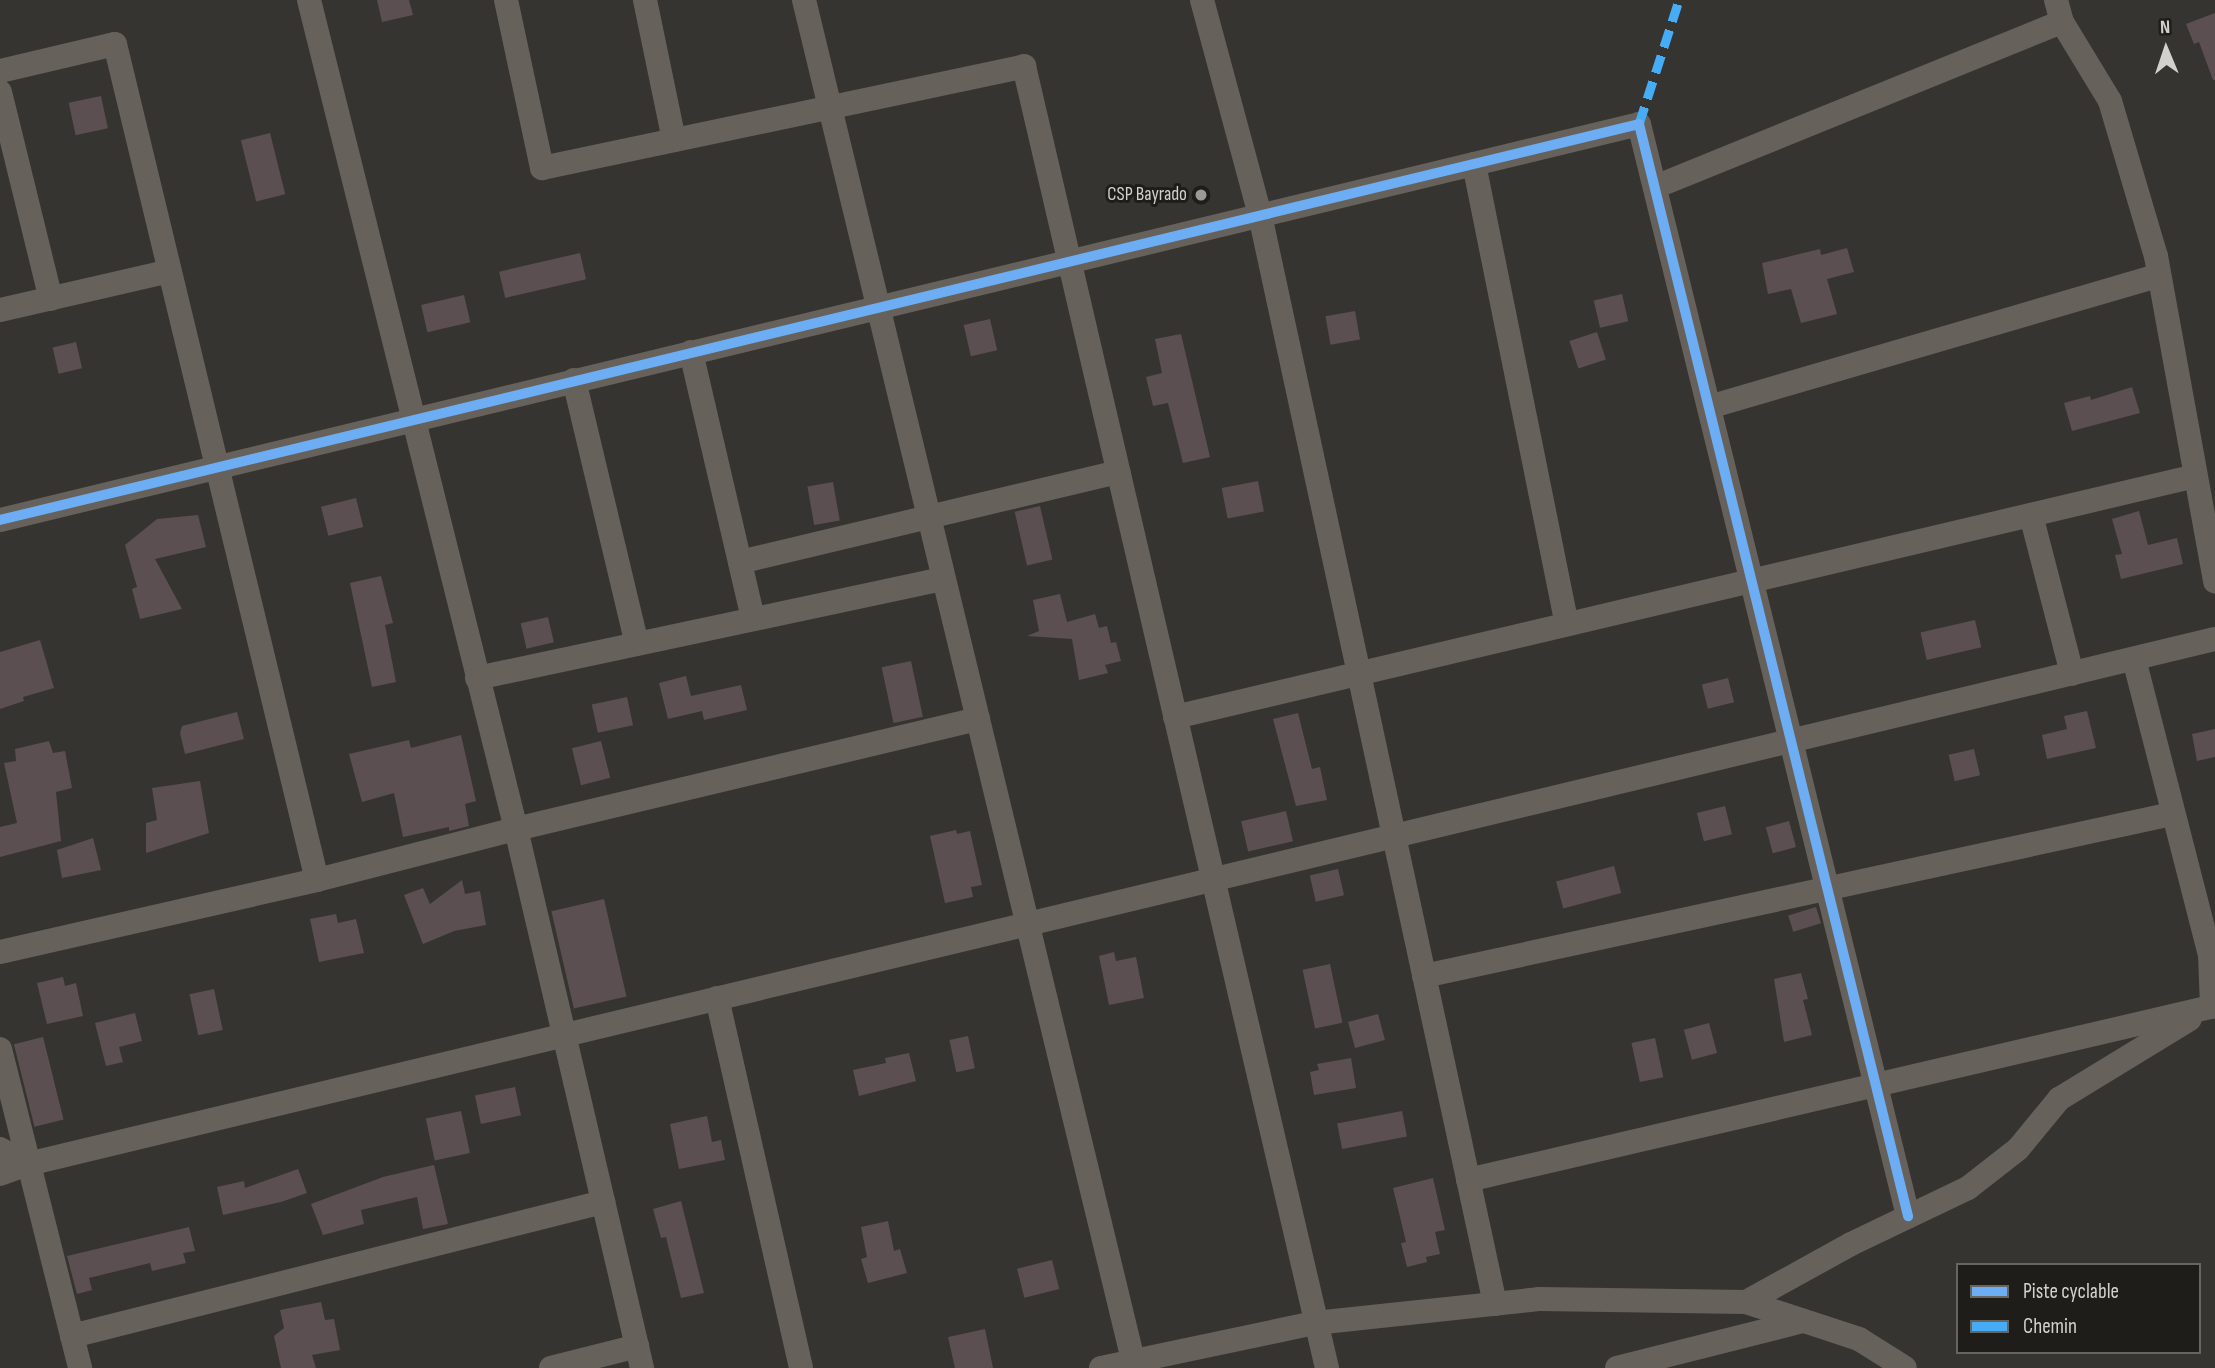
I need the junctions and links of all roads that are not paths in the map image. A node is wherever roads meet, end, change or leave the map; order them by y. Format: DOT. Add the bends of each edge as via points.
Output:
graph roads {
  1 [pos="309,0"];
  2 [pos="506,0"];
  3 [pos="645,0"];
  4 [pos="804,0"];
  5 [pos="1202,0"];
  6 [pos="2059,11"];
  7 [pos="0,71"];
  8 [pos="0,92"];
  9 [pos="829,107"];
  10 [pos="674,140"];
  11 [pos="1474,164"];
  12 [pos="1655,187"];
  13 [pos="1259,215"];
  14 [pos="1069,261"];
  15 [pos="170,271"];
  16 [pos="2160,275"];
  17 [pos="51,299"];
  18 [pos="878,307"];
  19 [pos="0,310"];
  20 [pos="691,352"];
  21 [pos="574,380"];
  22 [pos="1709,407"];
  23 [pos="413,419"];
  24 [pos="217,466"];
  25 [pos="1118,472"];
  26 [pos="2195,476"];
  27 [pos="2031,514"];
  28 [pos="929,517"];
  29 [pos="0,520"];
  30 [pos="740,562"];
  31 [pos="944,579"];
  32 [pos="1752,581"];
  33 [pos="2215,582"];
  34 [pos="753,619"];
  35 [pos="1567,624"];
  36 [pos="2215,639"];
  37 [pos="637,644"];
  38 [pos="2134,659"];
  39 [pos="1359,673"];
  40 [pos="2072,674"];
  41 [pos="477,678"];
  42 [pos="1175,717"];
  43 [pos="978,719"];
  44 [pos="1791,741"];
  45 [pos="2172,814"];
  46 [pos="516,829"];
  47 [pos="1393,836"];
  48 [pos="317,880"];
  49 [pos="1213,880"];
  50 [pos="1827,889"];
  51 [pos="1027,924"];
  52 [pos="0,952"];
  53 [pos="1424,976"];
  54 [pos="717,998"];
  55 [pos="2214,1006"];
  56 [pos="564,1035"];
  57 [pos="0,1049"];
  58 [pos="1876,1085"];
  59 [pos="0,1149"];
  60 [pos="28,1164"];
  61 [pos="0,1174"];
  62 [pos="1468,1180"];
  63 [pos="603,1202"];
  64 [pos="1908,1216"];
  65 [pos="1746,1302"];
  66 [pos="1495,1304"];
  67 [pos="1804,1321"];
  68 [pos="1315,1323"];
  69 [pos="72,1336"];
  70 [pos="639,1357"];
  71 [pos="1133,1360"];
  72 [pos="80,1368"];
  73 [pos="551,1368"];
  74 [pos="801,1368"];
  75 [pos="1101,1368"];
  76 [pos="1326,1368"];
  77 [pos="1617,1368"];
  78 [pos="1905,1368"];
  1 -- 23 [label="street"];
  2 -- 10 [label="street" via="542,168"];
  3 -- 10 [label="street"];
  4 -- 9 [label="street"];
  5 -- 13 [label="street"];
  6 -- 12 [label="street"];
  6 -- 16 [label="street" via="2110,101"];
  7 -- 15 [label="street" via="115,44"];
  8 -- 17 [label="street"];
  9 -- 10 [label="street"];
  9 -- 14 [label="street" via="1024,65"];
  9 -- 18 [label="street"];
  11 -- 12 [label="street" via="1639,124"];
  11 -- 13 [label="street"];
  11 -- 35 [label="street"];
  12 -- 22 [label="street"];
  13 -- 14 [label="street"];
  13 -- 39 [label="street"];
  14 -- 18 [label="street"];
  14 -- 25 [label="street"];
  15 -- 17 [label="street"];
  15 -- 24 [label="street"];
  16 -- 22 [label="street"];
  16 -- 26 [label="street"];
  17 -- 19 [label="street"];
  18 -- 20 [label="street"];
  18 -- 28 [label="street"];
  20 -- 21 [label="street"];
  20 -- 30 [label="street"];
  21 -- 23 [label="street"];
  21 -- 37 [label="street"];
  22 -- 32 [label="street"];
  23 -- 24 [label="street"];
  23 -- 41 [label="street"];
  24 -- 29 [label="street"];
  24 -- 48 [label="street"];
  25 -- 28 [label="street"];
  25 -- 42 [label="street"];
  26 -- 27 [label="street"];
  26 -- 33 [label="street"];
  27 -- 32 [label="street"];
  27 -- 40 [label="street"];
  28 -- 30 [label="street"];
  28 -- 31 [label="street"];
  30 -- 34 [label="street"];
  31 -- 34 [label="street"];
  31 -- 43 [label="street"];
  32 -- 35 [label="street"];
  32 -- 44 [label="street"];
  34 -- 37 [label="street"];
  35 -- 39 [label="street"];
  36 -- 38 [label="street"];
  37 -- 41 [label="street"];
  38 -- 40 [label="street"];
  38 -- 45 [label="street"];
  39 -- 42 [label="street"];
  39 -- 47 [label="street"];
  40 -- 44 [label="street"];
  41 -- 46 [label="street"];
  42 -- 49 [label="street"];
  43 -- 46 [label="street"];
  43 -- 51 [label="street"];
  44 -- 47 [label="street"];
  44 -- 50 [label="street"];
  45 -- 50 [label="street"];
  45 -- 55 [label="street" via="2210,954"];
  46 -- 48 [label="street"];
  46 -- 56 [label="street"];
  47 -- 49 [label="street"];
  47 -- 53 [label="street"];
  48 -- 52 [label="street"];
  49 -- 51 [label="street"];
  49 -- 68 [label="street"];
  50 -- 53 [label="street"];
  50 -- 58 [label="street"];
  51 -- 54 [label="street"];
  51 -- 71 [label="street"];
  53 -- 62 [label="street"];
  54 -- 56 [label="street"];
  54 -- 74 [label="street"];
  55 -- 58 [label="street"];
  55 -- 64 [label="street" via="2059,1100 2018,1149 1968,1188"];
  56 -- 60 [label="street"];
  56 -- 63 [label="street"];
  57 -- 60 [label="street"];
  58 -- 62 [label="street"];
  58 -- 64 [label="street"];
  59 -- 60 [label="street"];
  60 -- 61 [label="street"];
  60 -- 69 [label="street"];
  62 -- 66 [label="street"];
  63 -- 69 [label="street"];
  63 -- 70 [label="street"];
  64 -- 65 [label="street"];
  65 -- 66 [label="street" via="1539,1299"];
  65 -- 67 [label="street"];
  66 -- 68 [label="street"];
  67 -- 77 [label="street"];
  67 -- 78 [label="street" via="1859,1339"];
  68 -- 71 [label="street"];
  68 -- 76 [label="street"];
  69 -- 72 [label="street"];
  70 -- 73 [label="street"];
  71 -- 75 [label="street"];
}
